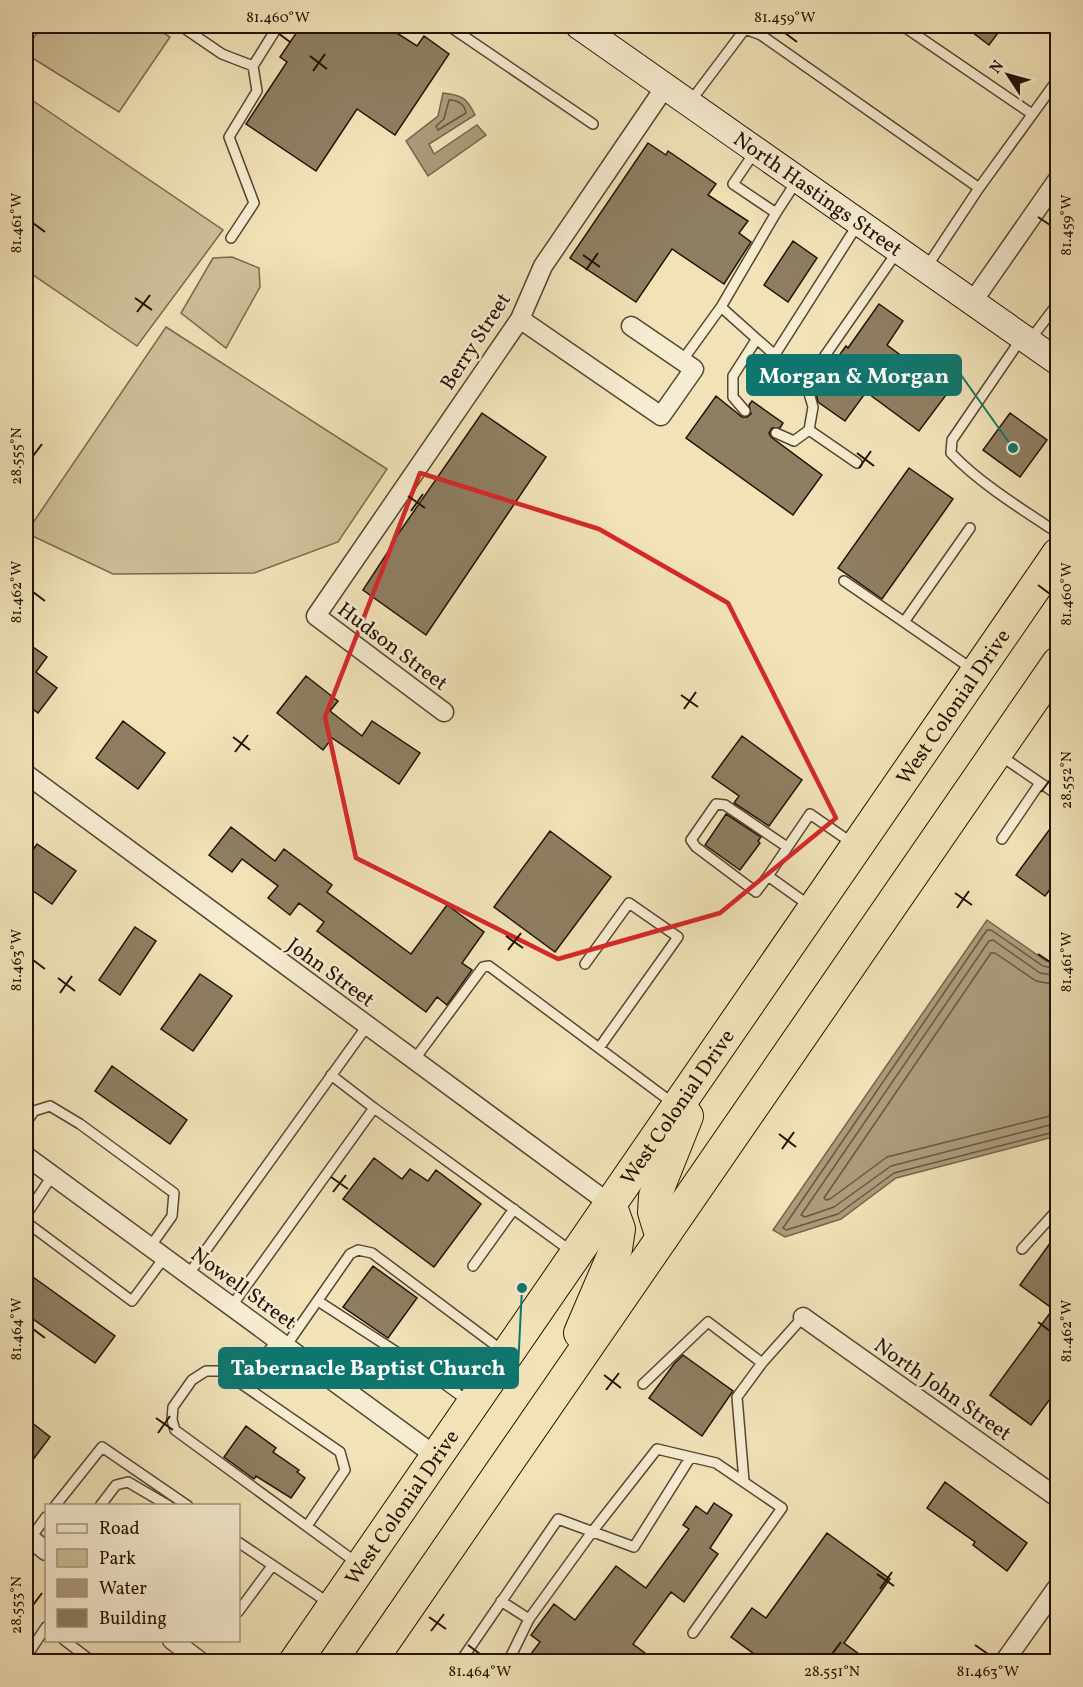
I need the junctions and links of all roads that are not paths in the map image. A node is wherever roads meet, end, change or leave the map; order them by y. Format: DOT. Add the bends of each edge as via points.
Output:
graph roads {
  1 [pos="181,26"];
  2 [pos="278,26"];
  3 [pos="449,26"];
  4 [pos="579,26"];
  5 [pos="903,26"];
  6 [pos="746,27"];
  7 [pos="253,66"];
  8 [pos="1058,79"];
  9 [pos="665,87"];
  10 [pos="688,104"];
  11 [pos="1032,114"];
  12 [pos="593,124"];
  13 [pos="756,150"];
  14 [pos="1058,179"];
  15 [pos="798,180"];
  16 [pos="979,188"];
  17 [pos="776,213"];
  18 [pos="859,222"];
  19 [pos="231,238"];
  20 [pos="898,250"];
  21 [pos="925,269"];
  22 [pos="973,301"];
  23 [pos="721,307"];
  24 [pos="1056,309"];
  25 [pos="520,319"];
  26 [pos="631,326"];
  27 [pos="756,340"];
  28 [pos="1026,340"];
  29 [pos="774,356"];
  30 [pos="682,361"];
  31 [pos="1058,363"];
  32 [pos="806,383"];
  33 [pos="746,411"];
  34 [pos="809,430"];
  35 [pos="776,433"];
  36 [pos="857,463"];
  37 [pos="970,528"];
  38 [pos="1058,532"];
  39 [pos="1058,554"];
  40 [pos="844,581"];
  41 [pos="316,616"];
  42 [pos="904,622"];
  43 [pos="1058,663"];
  44 [pos="976,673"];
  45 [pos="444,712"];
  46 [pos="996,753"];
  47 [pos="26,774"];
  48 [pos="1040,783"];
  49 [pos="1058,795"];
  50 [pos="1002,839"];
  51 [pos="857,846"];
  52 [pos="787,847"];
  53 [pos="768,876"];
  54 [pos="814,909"];
  55 [pos="585,964"];
  56 [pos="367,1026"];
  57 [pos="599,1048"];
  58 [pos="414,1060"];
  59 [pos="709,1063"];
  60 [pos="331,1075"];
  61 [pos="678,1107"];
  62 [pos="374,1108"];
  63 [pos="26,1123"];
  64 [pos="26,1156"];
  65 [pos="52,1176"];
  66 [pos="610,1204"];
  67 [pos="514,1209"];
  68 [pos="1058,1209"];
  69 [pos="26,1215"];
  70 [pos="26,1222"];
  71 [pos="662,1238"];
  72 [pos="1022,1249"];
  73 [pos="157,1253"];
  74 [pos="576,1254"];
  75 [pos="473,1266"];
  76 [pos="188,1275"];
  77 [pos="318,1301"];
  78 [pos="231,1307"];
  79 [pos="803,1317"];
  80 [pos="281,1343"];
  81 [pos="507,1354"];
  82 [pos="762,1364"];
  83 [pos="243,1384"];
  84 [pos="643,1384"];
  85 [pos="554,1394"];
  86 [pos="473,1405"];
  87 [pos="437,1457"];
  88 [pos="690,1458"];
  89 [pos="744,1481"];
  90 [pos="1058,1498"];
  91 [pos="60,1504"];
  92 [pos="102,1504"];
  93 [pos="166,1504"];
  94 [pos="185,1504"];
  95 [pos="45,1518"];
  96 [pos="307,1526"];
  97 [pos="592,1532"];
  98 [pos="28,1537"];
  99 [pos="240,1543"];
  100 [pos="45,1550"];
  101 [pos="272,1566"];
  102 [pos="362,1566"];
  103 [pos="1058,1586"];
  104 [pos="501,1601"];
  105 [pos="333,1606"];
  106 [pos="240,1609"];
  107 [pos="529,1619"];
  108 [pos="45,1628"];
  109 [pos="693,1633"];
  110 [pos="65,1642"];
  111 [pos="173,1642"];
  112 [pos="26,1657"];
  113 [pos="93,1662"];
  114 [pos="201,1662"];
  115 [pos="295,1662"];
  116 [pos="370,1662"];
  117 [pos="460,1662"];
  118 [pos="508,1662"];
  119 [pos="1004,1662"];
  1 -- 7 [label="lane" via="222,54"];
  2 -- 7 [label="lane"];
  3 -- 12 [label="lane"];
  4 -- 9 [label="street, North Hastings Street"];
  5 -- 11 [label="lane"];
  6 -- 10 [label="lane"];
  6 -- 16 [label="lane"];
  7 -- 19 [label="lane" via="257,91 229,137 254,203"];
  8 -- 11 [label="lane"];
  9 -- 10 [label="street, North Hastings Street"];
  9 -- 25 [label="street, Berry Street" via="543,266"];
  10 -- 13 [label="street, North Hastings Street"];
  11 -- 16 [label="lane"];
  13 -- 15 [label="street, North Hastings Street"];
  13 -- 17 [label="lane" via="734,184"];
  14 -- 22 [label="street"];
  15 -- 17 [label="lane"];
  15 -- 18 [label="street, North Hastings Street"];
  16 -- 21 [label="lane"];
  17 -- 23 [label="lane"];
  18 -- 20 [label="street, North Hastings Street"];
  18 -- 29 [label="lane"];
  20 -- 21 [label="street, North Hastings Street"];
  20 -- 32 [label="lane"];
  21 -- 22 [label="street, North Hastings Street"];
  22 -- 28 [label="street, North Hastings Street"];
  23 -- 27 [label="lane"];
  23 -- 30 [label="lane"];
  24 -- 28 [label="lane"];
  25 -- 30 [label="street" via="661,416 694,369"];
  25 -- 41 [label="street, Berry Street"];
  26 -- 30 [label="street"];
  27 -- 29 [label="lane"];
  27 -- 33 [label="lane" via="733,376 733,397"];
  28 -- 31 [label="street, North Hastings Street"];
  28 -- 38 [label="lane" via="952,440 951,453 1008,499"];
  29 -- 32 [label="lane"];
  32 -- 34 [label="lane" via="813,407"];
  34 -- 35 [label="lane" via="794,441"];
  34 -- 36 [label="lane"];
  37 -- 42 [label="lane"];
  39 -- 44 [label="highway, West Colonial Drive"];
  40 -- 42 [label="lane"];
  41 -- 45 [label="street, Hudson Street"];
  42 -- 44 [label="lane"];
  43 -- 46 [label="highway"];
  44 -- 51 [label="highway, West Colonial Drive"];
  46 -- 48 [label="lane"];
  46 -- 71 [label="highway"];
  47 -- 56 [label="street, John Street"];
  48 -- 49 [label="lane"];
  48 -- 50 [label="lane"];
  51 -- 52 [label="lane" via="810,814"];
  51 -- 54 [label="highway, West Colonial Drive"];
  52 -- 53 [label="lane"];
  52 -- 53 [label="lane" via="724,805 716,804 691,840 756,892"];
  53 -- 54 [label="lane"];
  54 -- 59 [label="highway, West Colonial Drive"];
  55 -- 57 [label="lane" via="629,903 678,937"];
  56 -- 58 [label="street, John Street"];
  56 -- 60 [label="lane"];
  57 -- 58 [label="lane" via="489,966 483,967"];
  57 -- 61 [label="lane"];
  58 -- 66 [label="street, John Street"];
  59 -- 61 [label="highway, West Colonial Drive"];
  59 -- 71 [label="highway" via="656,1196 654,1212"];
  60 -- 62 [label="lane"];
  60 -- 76 [label="lane"];
  61 -- 66 [label="highway, West Colonial Drive"];
  62 -- 67 [label="lane"];
  62 -- 78 [label="lane"];
  63 -- 73 [label="lane" via="34,1111 50,1106 174,1192 172,1216"];
  64 -- 65 [label="street, Nowell Street"];
  65 -- 69 [label="lane"];
  65 -- 73 [label="street, Nowell Street"];
  66 -- 74 [label="highway, West Colonial Drive"];
  66 -- 85 [label="highway" via="619,1229 616,1249"];
  67 -- 74 [label="lane"];
  67 -- 75 [label="lane"];
  68 -- 72 [label="lane"];
  70 -- 73 [label="lane" via="132,1301"];
  71 -- 85 [label="highway"];
  73 -- 76 [label="street, Nowell Street"];
  74 -- 81 [label="highway, West Colonial Drive"];
  76 -- 78 [label="street, Nowell Street"];
  77 -- 80 [label="lane"];
  77 -- 81 [label="lane" via="350,1254 358,1250 372,1253"];
  77 -- 86 [label="lane"];
  78 -- 80 [label="street, Nowell Street"];
  79 -- 82 [label="lane"];
  79 -- 90 [label="street, North John Street"];
  80 -- 83 [label="lane"];
  80 -- 87 [label="street, Nowell Street"];
  81 -- 86 [label="highway, West Colonial Drive"];
  82 -- 84 [label="lane" via="708,1322"];
  82 -- 89 [label="lane" via="737,1397"];
  83 -- 96 [label="lane" via="340,1452 345,1470"];
  83 -- 96 [label="lane" via="223,1371 206,1371 192,1380 173,1407 175,1430"];
  85 -- 116 [label="highway"];
  86 -- 87 [label="highway, West Colonial Drive"];
  87 -- 102 [label="highway, West Colonial Drive"];
  88 -- 89 [label="lane" via="716,1463"];
  88 -- 97 [label="lane" via="657,1449"];
  88 -- 97 [label="lane" via="634,1546"];
  89 -- 109 [label="lane" via="782,1508"];
  91 -- 94 [label="lane" via="102,1447"];
  92 -- 93 [label="lane" via="116,1485 128,1482"];
  95 -- 98 [label="lane"];
  96 -- 102 [label="lane"];
  97 -- 104 [label="lane" via="558,1519"];
  97 -- 107 [label="lane"];
  98 -- 100 [label="street"];
  99 -- 101 [label="lane"];
  101 -- 105 [label="lane"];
  101 -- 106 [label="lane"];
  102 -- 105 [label="highway, West Colonial Drive"];
  103 -- 119 [label="street"];
  104 -- 107 [label="lane"];
  104 -- 117 [label="lane"];
  105 -- 115 [label="highway, West Colonial Drive"];
  107 -- 118 [label="lane"];
  108 -- 112 [label="lane"];
  110 -- 113 [label="lane"];
  111 -- 114 [label="street"];
}
